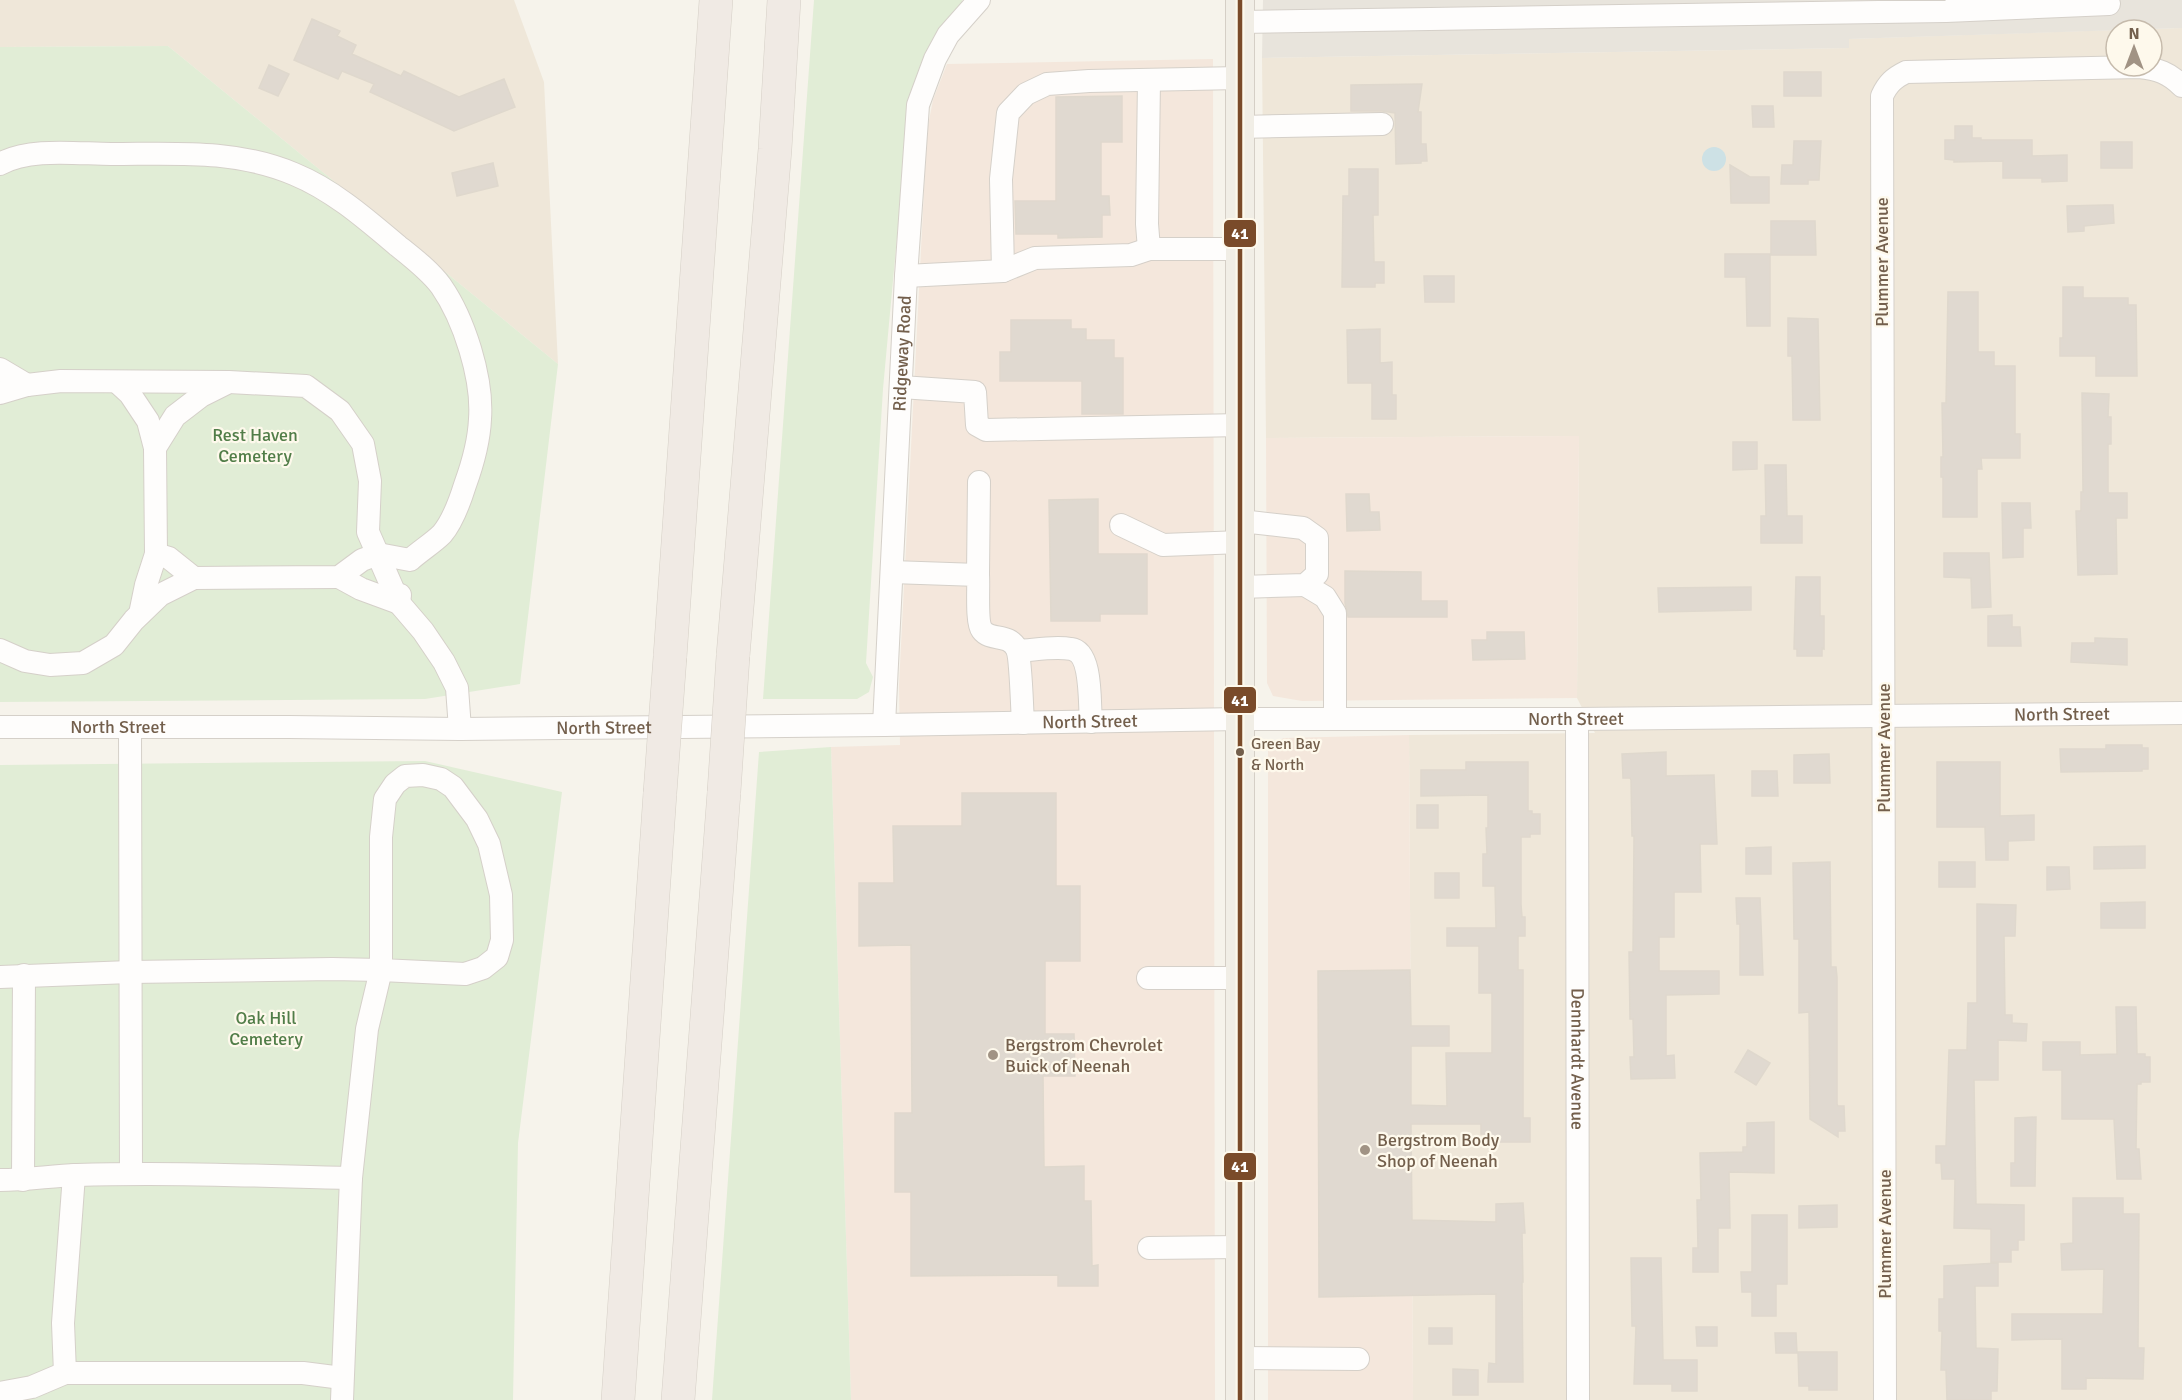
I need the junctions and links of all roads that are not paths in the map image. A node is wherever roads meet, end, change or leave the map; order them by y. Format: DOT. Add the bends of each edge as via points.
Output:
graph roads {
  1 [pos="716,0"];
  2 [pos="784,0"];
  3 [pos="979,0"];
  4 [pos="2109,4"];
  5 [pos="1946,6"];
  6 [pos="1240,11"];
  7 [pos="1240,78"];
  8 [pos="1149,81"];
  9 [pos="2182,86"];
  10 [pos="1383,124"];
  11 [pos="1240,127"];
  12 [pos="0,164"];
  13 [pos="1149,249"];
  14 [pos="1241,249"];
  15 [pos="1003,272"];
  16 [pos="906,276"];
  17 [pos="0,369"];
  18 [pos="117,382"];
  19 [pos="229,382"];
  20 [pos="27,385"];
  21 [pos="901,387"];
  22 [pos="0,393"];
  23 [pos="1241,425"];
  24 [pos="155,448"];
  25 [pos="979,482"];
  26 [pos="1121,525"];
  27 [pos="1241,532"];
  28 [pos="156,554"];
  29 [pos="378,554"];
  30 [pos="410,560"];
  31 [pos="892,572"];
  32 [pos="978,575"];
  33 [pos="339,577"];
  34 [pos="194,578"];
  35 [pos="1305,585"];
  36 [pos="1241,587"];
  37 [pos="399,603"];
  38 [pos="140,614"];
  39 [pos="0,650"];
  40 [pos="1018,651"];
  41 [pos="2182,713"];
  42 [pos="1884,716"];
  43 [pos="1240,719"];
  44 [pos="1335,719"];
  45 [pos="1577,719"];
  46 [pos="1091,722"];
  47 [pos="1023,723"];
  48 [pos="884,726"];
  49 [pos="0,727"];
  50 [pos="130,727"];
  51 [pos="460,729"];
  52 [pos="381,970"];
  53 [pos="130,972"];
  54 [pos="24,975"];
  55 [pos="0,977"];
  56 [pos="1148,978"];
  57 [pos="1240,978"];
  58 [pos="131,1174"];
  59 [pos="74,1175"];
  60 [pos="351,1178"];
  61 [pos="0,1180"];
  62 [pos="23,1180"];
  63 [pos="1240,1247"];
  64 [pos="1149,1248"];
  65 [pos="622,1348"];
  66 [pos="1240,1358"];
  67 [pos="1358,1359"];
  68 [pos="65,1373"];
  69 [pos="342,1389"];
  70 [pos="0,1393"];
  71 [pos="609,1400"];
  72 [pos="618,1400"];
  73 [pos="678,1400"];
  74 [pos="1240,1400"];
  75 [pos="1578,1400"];
  76 [pos="1886,1400"];
  1 -- 65 [label="highway, bridge"];
  2 -- 73 [label="highway, bridge"];
  3 -- 16 [label="street, Ridgeway Road" via="948,35 918,105"];
  4 -- 5 [label="street"];
  5 -- 6 [label="street"];
  6 -- 7 [label="main road"];
  7 -- 8 [label="street"];
  7 -- 11 [label="main road"];
  8 -- 13 [label="street"];
  8 -- 15 [label="street" via="1047,84 1026,94 1008,113 1001,179"];
  9 -- 42 [label="street, Plummer Avenue" via="2157,69 2139,67 1906,72 1894,78 1882,96"];
  10 -- 11 [label="street"];
  11 -- 14 [label="main road"];
  12 -- 30 [label="street" via="28,154 208,154 249,158 295,174 332,194 361,214 440,284 454,307 468,345 477,380 480,417 475,457 460,502 443,533"];
  13 -- 14 [label="street"];
  13 -- 15 [label="street" via="1131,255 1035,258"];
  14 -- 23 [label="main road"];
  15 -- 16 [label="street"];
  16 -- 21 [label="street, Ridgeway Road"];
  17 -- 20 [label="street"];
  18 -- 19 [label="street"];
  18 -- 20 [label="street"];
  18 -- 24 [label="street" via="148,421"];
  19 -- 24 [label="street" via="201,396 175,416"];
  19 -- 29 [label="street" via="306,386 340,411 363,444 370,481 368,532"];
  20 -- 22 [label="street"];
  21 -- 23 [label="street" via="975,392 976,425 986,430"];
  21 -- 31 [label="street, Ridgeway Road"];
  23 -- 27 [label="main road"];
  24 -- 28 [label="street"];
  25 -- 32 [label="street"];
  26 -- 27 [label="street" via="1163,545"];
  27 -- 35 [label="street" via="1303,528 1317,538 1317,574"];
  27 -- 36 [label="main road"];
  28 -- 34 [label="street" via="169,558"];
  28 -- 38 [label="street"];
  29 -- 30 [label="street"];
  29 -- 33 [label="street"];
  29 -- 37 [label="street"];
  30 -- 37 [label="street"];
  31 -- 32 [label="street"];
  31 -- 48 [label="street, Ridgeway Road"];
  32 -- 40 [label="street" via="982,630 1008,638"];
  33 -- 34 [label="street"];
  33 -- 37 [label="street"];
  34 -- 38 [label="street" via="160,594"];
  35 -- 36 [label="street"];
  35 -- 44 [label="street" via="1325,597 1335,614"];
  36 -- 43 [label="main road"];
  37 -- 51 [label="street" via="423,631 457,688"];
  38 -- 39 [label="street" via="114,645 83,663 25,662"];
  40 -- 46 [label="street" via="1072,649 1082,653"];
  40 -- 47 [label="street"];
  41 -- 42 [label="street, North Street"];
  42 -- 45 [label="street, North Street"];
  42 -- 76 [label="street, Plummer Avenue"];
  43 -- 44 [label="street, North Street"];
  43 -- 46 [label="street, North Street"];
  43 -- 57 [label="main road"];
  44 -- 45 [label="street, North Street"];
  45 -- 75 [label="street, Dennhardt Avenue"];
  46 -- 47 [label="street, North Street"];
  47 -- 48 [label="street, North Street"];
  48 -- 51 [label="street, North Street"];
  49 -- 50 [label="street, North Street"];
  50 -- 51 [label="street, North Street"];
  50 -- 53 [label="street"];
  52 -- 52 [label="street" via="465,974 483,968 497,957 500,949 501,895 489,844 471,811 453,787 441,779 405,776 385,799 381,837"];
  52 -- 53 [label="street"];
  52 -- 60 [label="street" via="367,1029"];
  53 -- 54 [label="street"];
  53 -- 58 [label="street"];
  54 -- 55 [label="street"];
  54 -- 62 [label="street"];
  56 -- 57 [label="street"];
  57 -- 63 [label="main road"];
  58 -- 59 [label="street"];
  58 -- 60 [label="street"];
  59 -- 62 [label="street"];
  59 -- 68 [label="street" via="63,1323"];
  60 -- 69 [label="street"];
  61 -- 62 [label="street"];
  63 -- 64 [label="street"];
  63 -- 66 [label="main road"];
  65 -- 71 [label="highway"];
  65 -- 72 [label="highway"];
  66 -- 67 [label="street"];
  66 -- 74 [label="main road"];
  68 -- 69 [label="street" via="303,1373"];
  68 -- 70 [label="street" via="32,1387"];
}
